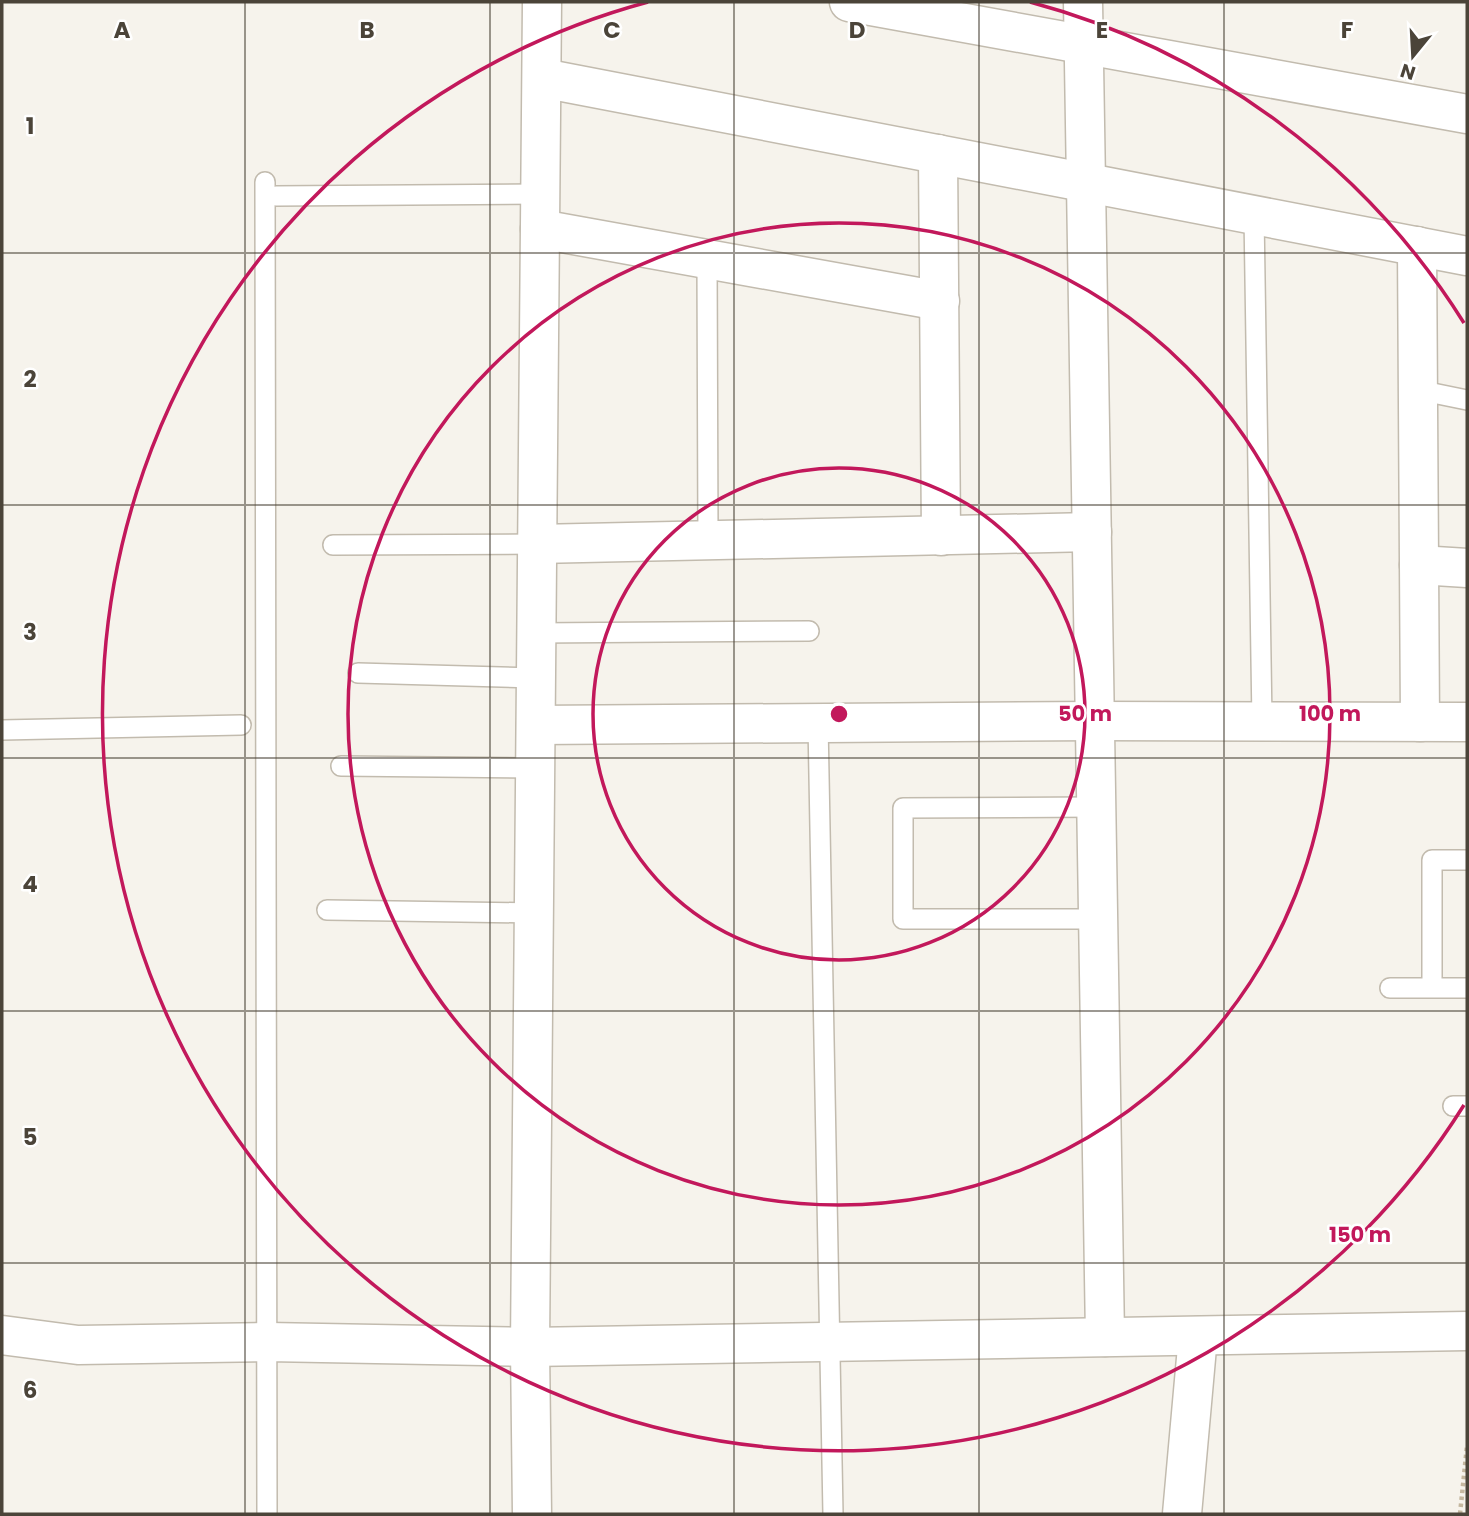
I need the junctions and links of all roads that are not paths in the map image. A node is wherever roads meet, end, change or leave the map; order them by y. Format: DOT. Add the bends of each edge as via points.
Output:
graph roads {
  1 [pos="542,2"];
  2 [pos="849,2"];
  3 [pos="1083,2"];
  4 [pos="1084,44"];
  5 [pos="542,78"];
  6 [pos="1467,114"];
  7 [pos="938,154"];
  8 [pos="1086,183"];
  9 [pos="540,211"];
  10 [pos="1254,215"];
  11 [pos="1418,246"];
  12 [pos="1467,256"];
  13 [pos="707,258"];
  14 [pos="940,301"];
  15 [pos="1418,390"];
  16 [pos="1467,400"];
  17 [pos="1091,532"];
  18 [pos="941,536"];
  19 [pos="708,540"];
  20 [pos="537,544"];
  21 [pos="334,545"];
  22 [pos="1419,565"];
  23 [pos="1467,568"];
  24 [pos="809,631"];
  25 [pos="537,633"];
  26 [pos="358,673"];
  27 [pos="536,678"];
  28 [pos="1095,721"];
  29 [pos="1262,722"];
  30 [pos="1420,722"];
  31 [pos="1467,722"];
  32 [pos="818,723"];
  33 [pos="242,725"];
  34 [pos="536,725"];
  35 [pos="2,730"];
  36 [pos="341,766"];
  37 [pos="536,768"];
  38 [pos="1096,807"];
  39 [pos="1467,860"];
  40 [pos="327,910"];
  41 [pos="534,913"];
  42 [pos="1098,919"];
  43 [pos="1432,987"];
  44 [pos="1390,988"];
  45 [pos="1467,988"];
  46 [pos="1467,1331"];
  47 [pos="2,1335"];
  48 [pos="1198,1336"];
  49 [pos="1105,1337"];
  50 [pos="268,1342"];
  51 [pos="830,1342"];
  52 [pos="530,1347"];
  53 [pos="267,1514"];
  54 [pos="532,1514"];
  55 [pos="832,1514"];
  56 [pos="1182,1514"];
  1 -- 5 [label="street"];
  2 -- 4 [label="street"];
  3 -- 4 [label="street"];
  4 -- 6 [label="street"];
  4 -- 8 [label="street"];
  5 -- 7 [label="street"];
  5 -- 9 [label="street"];
  7 -- 8 [label="street"];
  7 -- 14 [label="street"];
  8 -- 10 [label="street"];
  8 -- 17 [label="street"];
  9 -- 13 [label="street"];
  9 -- 20 [label="street"];
  9 -- 50 [label="lane" via="271,189"];
  10 -- 11 [label="street"];
  10 -- 29 [label="lane"];
  11 -- 12 [label="street"];
  11 -- 15 [label="street"];
  13 -- 14 [label="street"];
  13 -- 19 [label="lane"];
  14 -- 18 [label="street"];
  15 -- 16 [label="lane"];
  15 -- 22 [label="street"];
  17 -- 18 [label="street"];
  17 -- 28 [label="street"];
  18 -- 19 [label="street"];
  19 -- 20 [label="street"];
  20 -- 21 [label="lane"];
  20 -- 25 [label="street"];
  22 -- 23 [label="street"];
  22 -- 30 [label="street"];
  24 -- 25 [label="lane"];
  25 -- 27 [label="street"];
  26 -- 27 [label="lane"];
  27 -- 34 [label="street"];
  28 -- 29 [label="street"];
  28 -- 32 [label="street"];
  28 -- 38 [label="street"];
  29 -- 30 [label="street"];
  30 -- 31 [label="street"];
  32 -- 34 [label="street"];
  32 -- 51 [label="lane"];
  33 -- 35 [label="lane"];
  34 -- 37 [label="street"];
  36 -- 37 [label="lane"];
  37 -- 41 [label="street"];
  38 -- 42 [label="street"];
  38 -- 42 [label="lane" via="903,808 903,919"];
  39 -- 43 [label="lane" via="1433,860"];
  40 -- 41 [label="lane"];
  41 -- 52 [label="street"];
  42 -- 49 [label="street"];
  43 -- 44 [label="lane"];
  43 -- 45 [label="lane"];
  46 -- 48 [label="street"];
  47 -- 50 [label="street" via="78,1345"];
  48 -- 49 [label="street"];
  48 -- 56 [label="street"];
  49 -- 51 [label="street"];
  50 -- 52 [label="street"];
  50 -- 53 [label="lane"];
  51 -- 52 [label="street"];
  51 -- 55 [label="lane"];
  52 -- 54 [label="street"];
}
